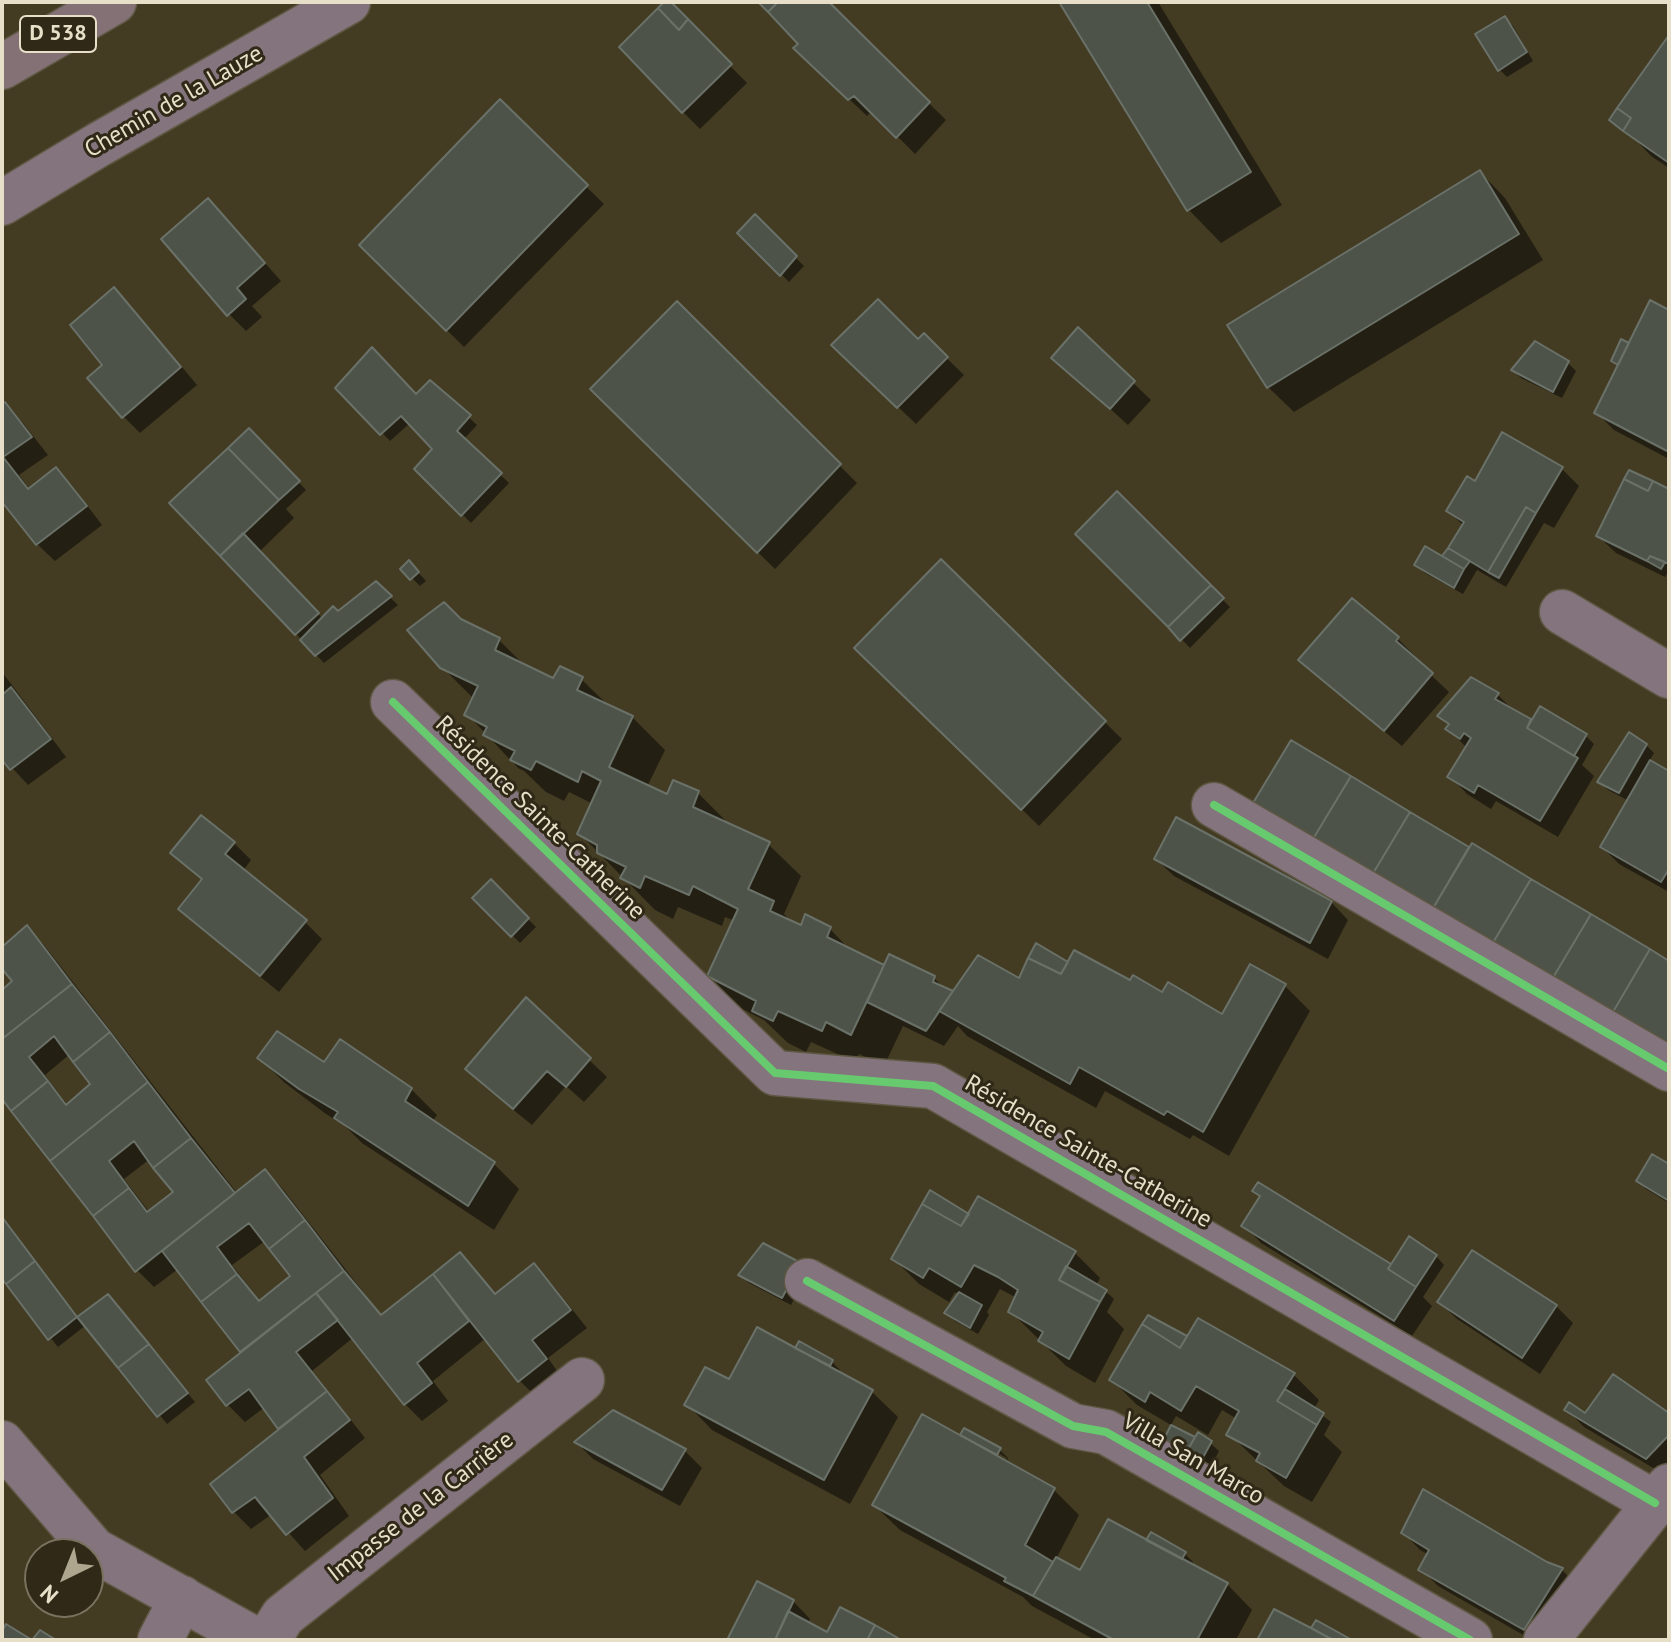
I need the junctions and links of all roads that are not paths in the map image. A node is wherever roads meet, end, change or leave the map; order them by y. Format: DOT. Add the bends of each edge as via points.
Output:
graph roads {
  1 [pos="114,2"];
  2 [pos="348,2"];
  3 [pos="2,67"];
  4 [pos="2,203"];
  5 [pos="1562,612"];
  6 [pos="1669,676"];
  7 [pos="393,702"];
  8 [pos="1214,805"];
  9 [pos="1669,1069"];
  10 [pos="807,1281"];
  11 [pos="582,1380"];
  12 [pos="2,1443"];
  13 [pos="1662,1494"];
  14 [pos="182,1598"];
  15 [pos="160,1640"];
  16 [pos="256,1640"];
  17 [pos="268,1640"];
  18 [pos="1470,1640"];
  19 [pos="1546,1640"];
  1 -- 3 [label="main road, D 538"];
  2 -- 4 [label="street, Chemin de la Lauze"];
  5 -- 6 [label="street"];
  7 -- 13 [label="street, Résidence Sainte-Catherine" via="775,1073 933,1086"];
  8 -- 9 [label="street"];
  10 -- 18 [label="street, Villa San Marco" via="1073,1426 1106,1432"];
  11 -- 17 [label="street, Impasse de la Carrière" via="283,1616"];
  12 -- 14 [label="street" via="94,1550"];
  13 -- 19 [label="street"];
  14 -- 15 [label="street"];
  14 -- 16 [label="street"];
}
